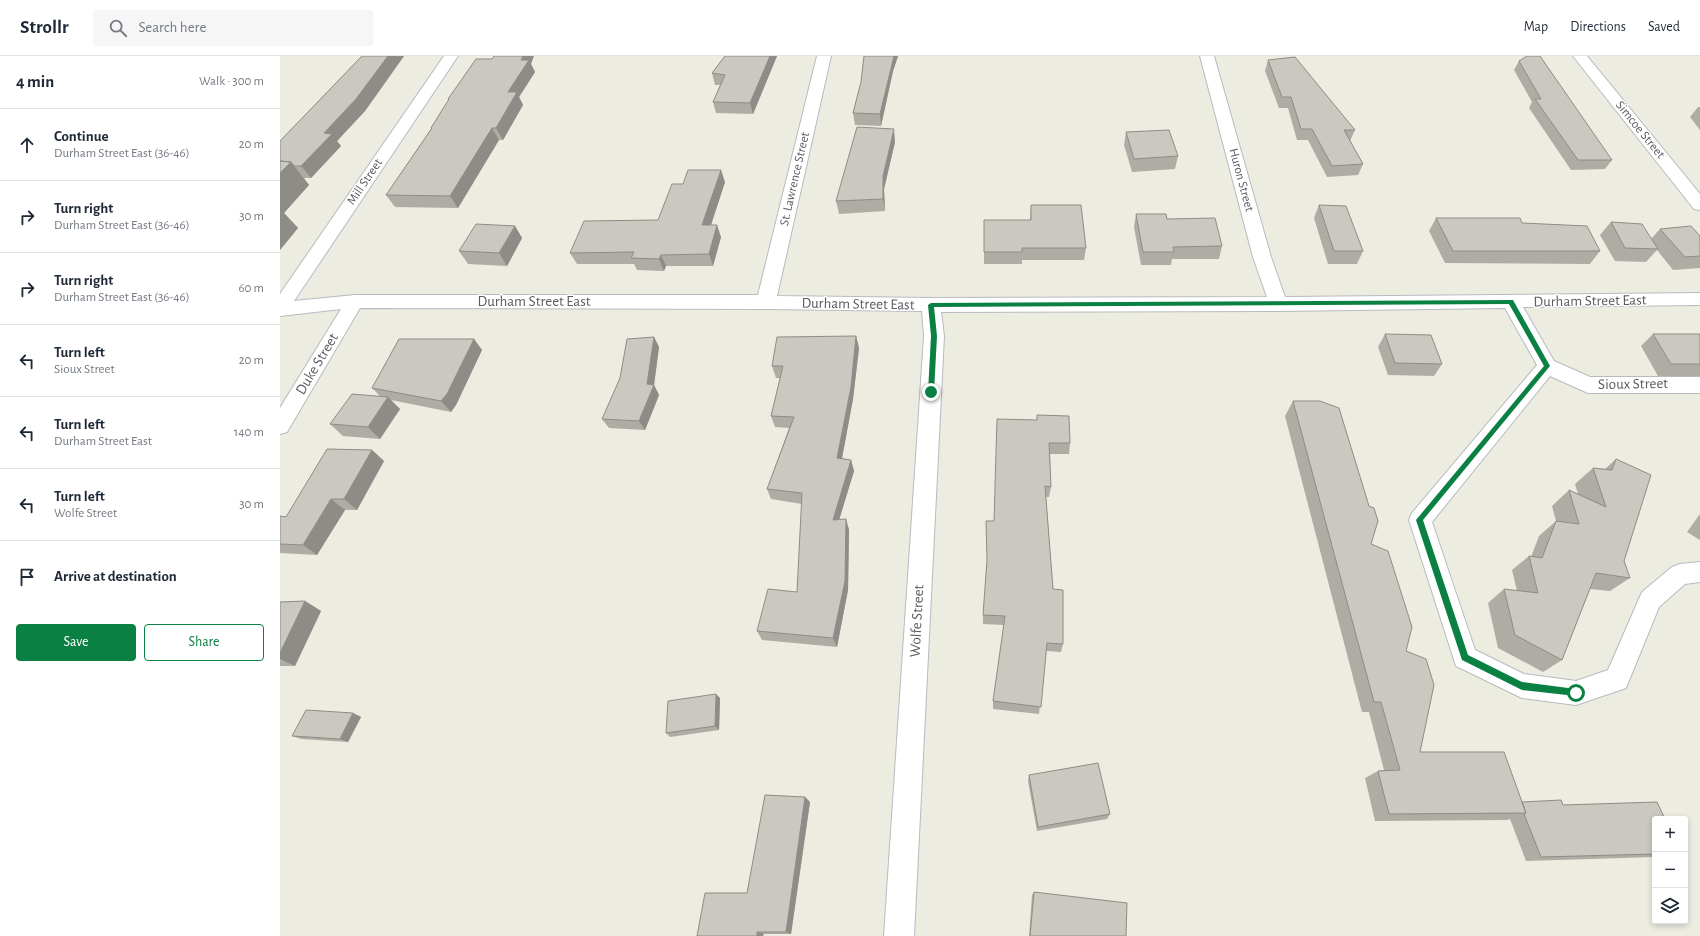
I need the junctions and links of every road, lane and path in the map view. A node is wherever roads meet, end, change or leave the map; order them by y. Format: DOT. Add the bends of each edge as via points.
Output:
graph roads {
  1 [pos="451,56"];
  2 [pos="824,56"];
  3 [pos="1207,56"];
  4 [pos="1580,56"];
  5 [pos="1700,205"];
  6 [pos="1700,299"];
  7 [pos="355,301"];
  8 [pos="766,302"];
  9 [pos="1511,302"];
  10 [pos="1278,304"];
  11 [pos="931,305"];
  12 [pos="280,309"];
  13 [pos="1547,366"];
  14 [pos="1700,385"];
  15 [pos="280,426"];
  16 [pos="1700,572"];
  17 [pos="899,936"];
  1 -- 12 [label="street, Mill Street"];
  2 -- 8 [label="street, St. Lawrence Street"];
  3 -- 10 [label="street, Huron Street" via="1262,257"];
  4 -- 5 [label="street, Simcoe Street"];
  6 -- 9 [label="street, Durham Street East"];
  7 -- 8 [label="street, Durham Street East"];
  7 -- 12 [label="street, Durham Street East"];
  7 -- 15 [label="street, Duke Street"];
  8 -- 11 [label="street, Durham Street East"];
  9 -- 10 [label="street, Durham Street East"];
  9 -- 13 [label="street"];
  10 -- 11 [label="street, Durham Street East"];
  11 -- 17 [label="street, Wolfe Street" via="934,336"];
  13 -- 14 [label="street, Sioux Street" via="1588,385"];
  13 -- 16 [label="street" via="1420,520 1465,658 1522,686 1576,693 1617,679 1650,600 1680,574"];
}
